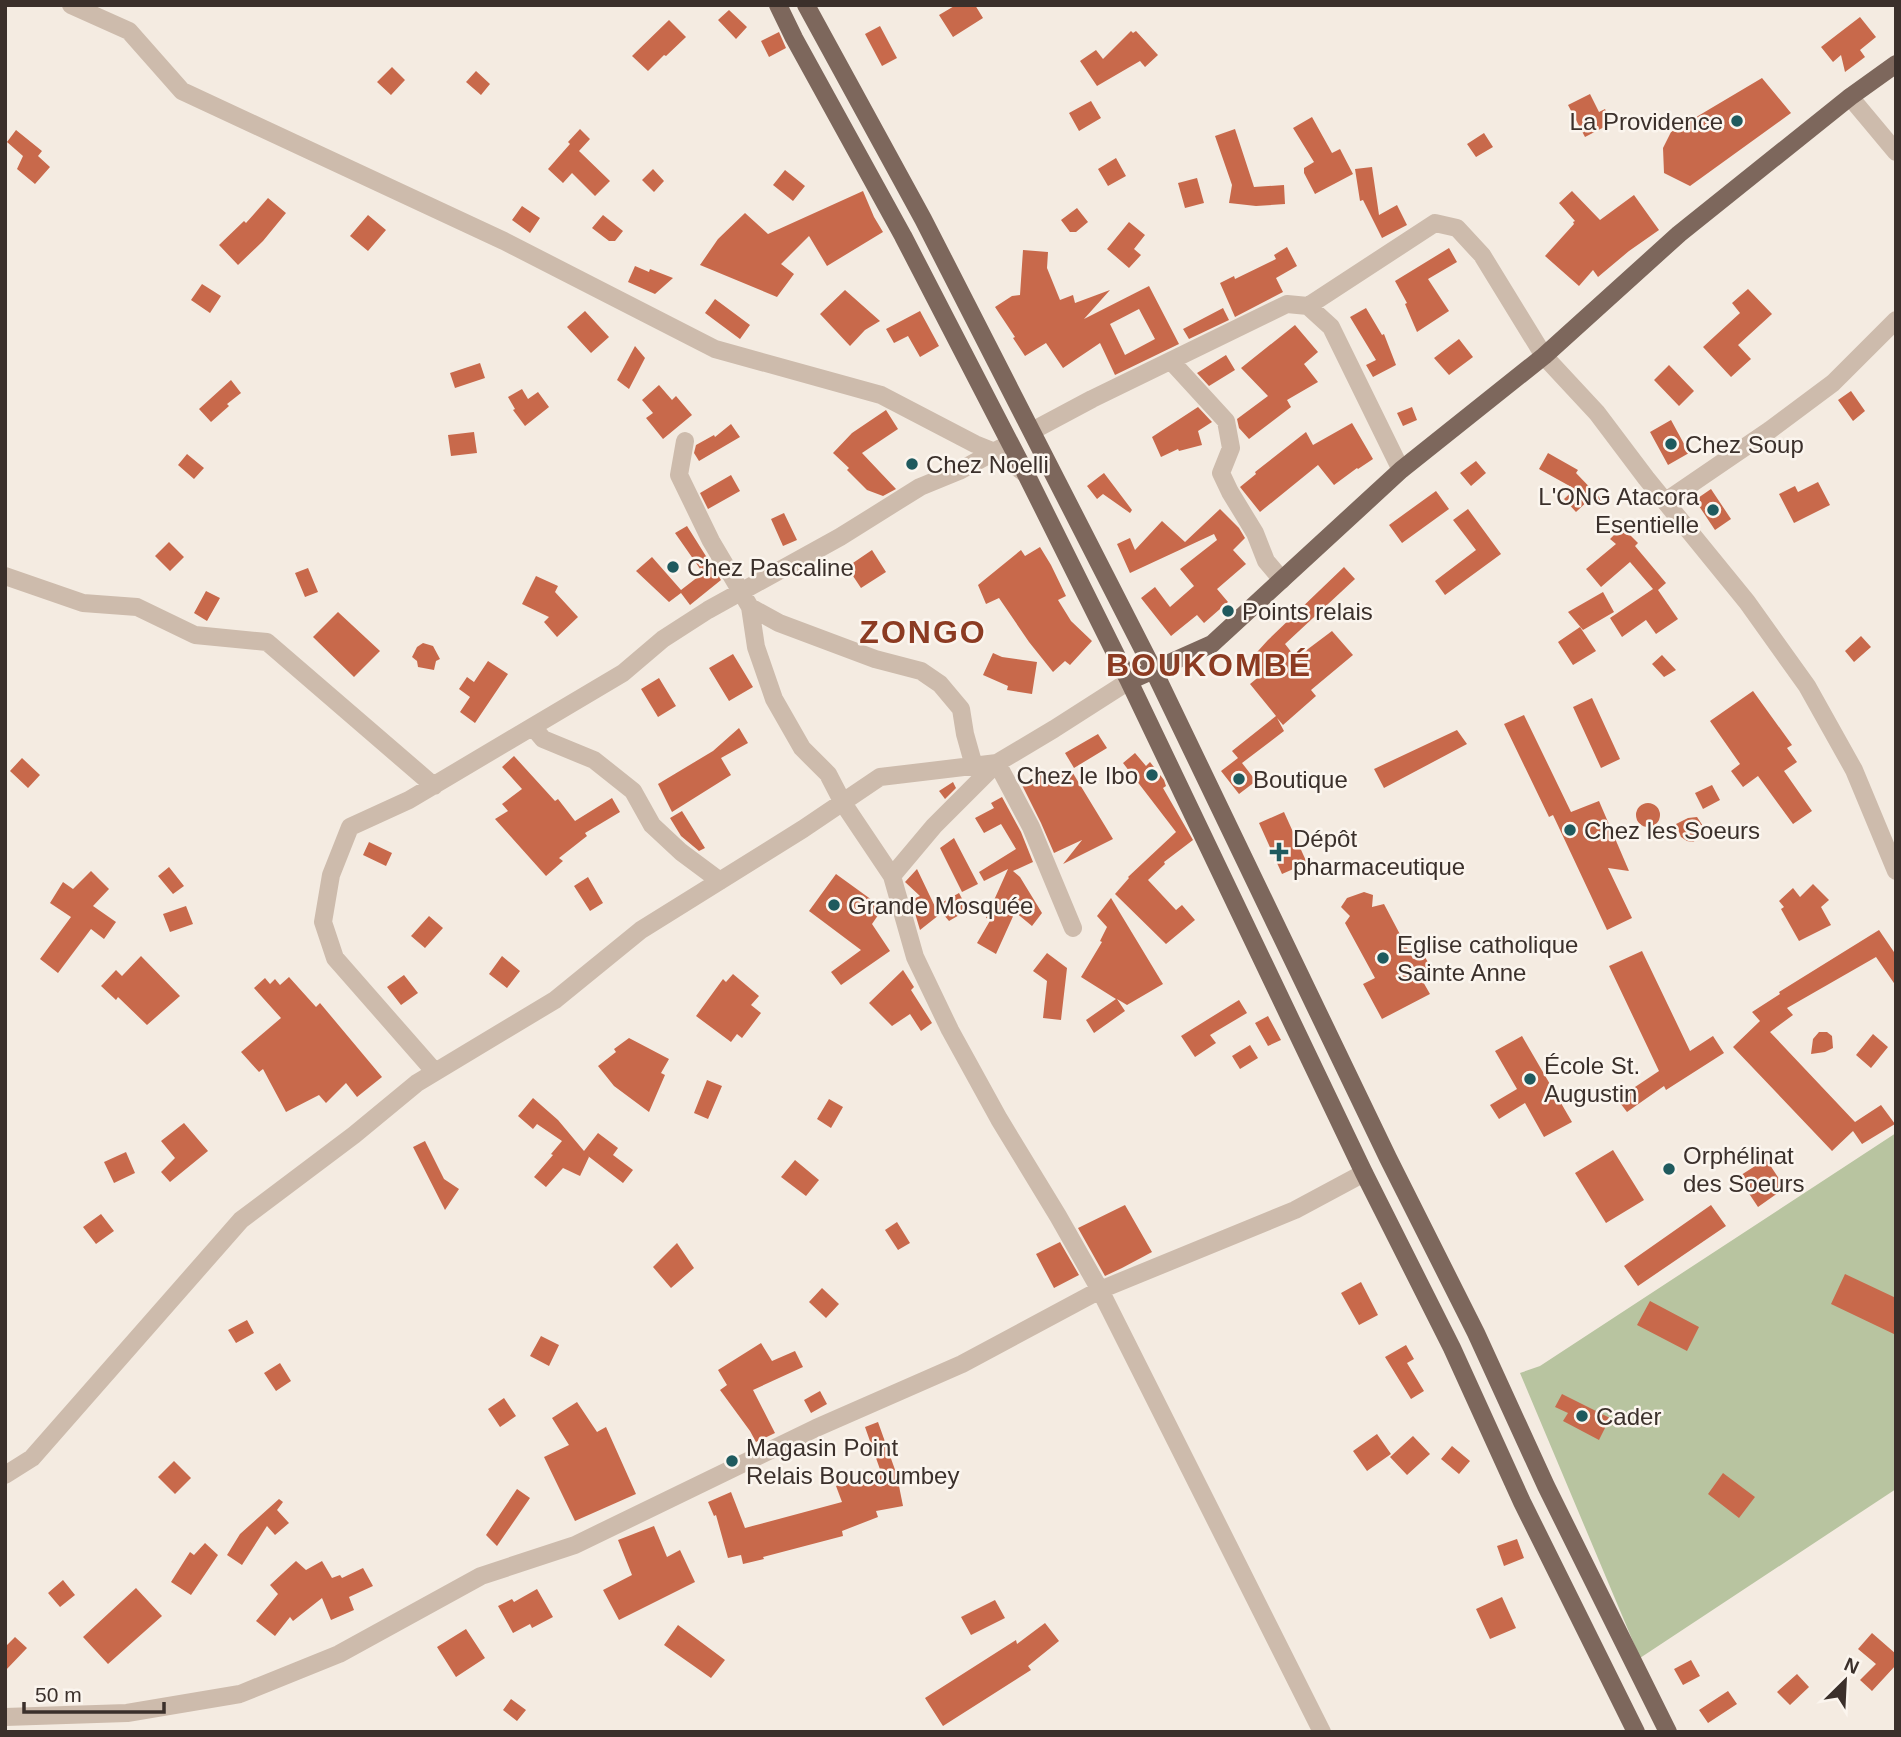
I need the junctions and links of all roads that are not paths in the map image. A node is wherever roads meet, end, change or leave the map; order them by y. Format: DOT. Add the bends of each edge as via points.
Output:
graph roads {
  1 [pos="71,5"];
  2 [pos="778,5"];
  3 [pos="806,5"];
  4 [pos="1896,64"];
  5 [pos="1850,97"];
  6 [pos="1896,152"];
  7 [pos="1308,306"];
  8 [pos="1896,320"];
  9 [pos="1544,356"];
  10 [pos="1171,361"];
  11 [pos="1032,431"];
  12 [pos="685,441"];
  13 [pos="1002,447"];
  14 [pos="1401,470"];
  15 [pos="1666,501"];
  16 [pos="5,576"];
  17 [pos="1282,580"];
  18 [pos="745,599"];
  19 [pos="1154,670"];
  20 [pos="1129,681"];
  21 [pos="533,727"];
  22 [pos="996,763"];
  23 [pos="974,766"];
  24 [pos="434,786"];
  25 [pos="842,803"];
  26 [pos="1896,871"];
  27 [pos="892,876"];
  28 [pos="720,881"];
  29 [pos="1073,928"];
  30 [pos="435,1072"];
  31 [pos="1364,1173"];
  32 [pos="1100,1290"];
  33 [pos="22,1464"];
  34 [pos="5,1475"];
  35 [pos="5,1490"];
  36 [pos="5,1717"];
  37 [pos="1322,1732"];
  38 [pos="1636,1732"];
  39 [pos="1668,1732"];
  1 -- 13 [label="street" via="129,31 182,91 504,241 715,349 881,395 975,444"];
  2 -- 13 [label="main road" via="903,236"];
  3 -- 11 [label="main road"];
  4 -- 5 [label="main road"];
  5 -- 6 [label="street"];
  5 -- 9 [label="main road" via="1679,234"];
  7 -- 9 [label="street" via="1435,223 1457,228 1482,255"];
  7 -- 10 [label="street" via="1287,304"];
  7 -- 14 [label="street" via="1331,327"];
  8 -- 15 [label="street" via="1833,383"];
  9 -- 14 [label="main road"];
  9 -- 15 [label="street"];
  10 -- 11 [label="street"];
  10 -- 17 [label="street" via="1226,421 1231,448 1221,473 1266,561"];
  11 -- 19 [label="main road"];
  12 -- 18 [label="street" via="679,475"];
  13 -- 18 [label="street" via="920,487"];
  13 -- 20 [label="main road" via="1026,474"];
  14 -- 17 [label="main road"];
  15 -- 26 [label="street" via="1807,686 1854,771"];
  16 -- 24 [label="street" via="83,603 137,607 195,635 267,642"];
  17 -- 19 [label="main road" via="1212,644"];
  18 -- 21 [label="street" via="663,639 623,673"];
  18 -- 23 [label="street" via="779,623 921,671 940,684 961,709"];
  18 -- 25 [label="street" via="774,699 802,748 828,774"];
  19 -- 20 [label="main road"];
  19 -- 39 [label="main road"];
  20 -- 22 [label="street"];
  20 -- 31 [label="main road"];
  21 -- 24 [label="street"];
  21 -- 28 [label="street" via="543,739 594,760 633,791 652,825"];
  22 -- 23 [label="street"];
  22 -- 27 [label="street"];
  22 -- 29 [label="street" via="1031,827"];
  23 -- 25 [label="street" via="880,777"];
  24 -- 30 [label="street" via="350,827 331,875 323,922 335,958"];
  25 -- 27 [label="street"];
  25 -- 28 [label="street"];
  27 -- 32 [label="street" via="915,957 950,1030"];
  28 -- 30 [label="street" via="641,930 555,1000"];
  30 -- 33 [label="street" via="241,1220"];
  31 -- 32 [label="street" via="1295,1210"];
  31 -- 38 [label="main road"];
  32 -- 36 [label="street" via="962,1364 816,1428 575,1545 481,1576 339,1654 240,1694 127,1713"];
  32 -- 37 [label="street"];
  33 -- 34 [label="street"];
  33 -- 35 [label="street"];
}
